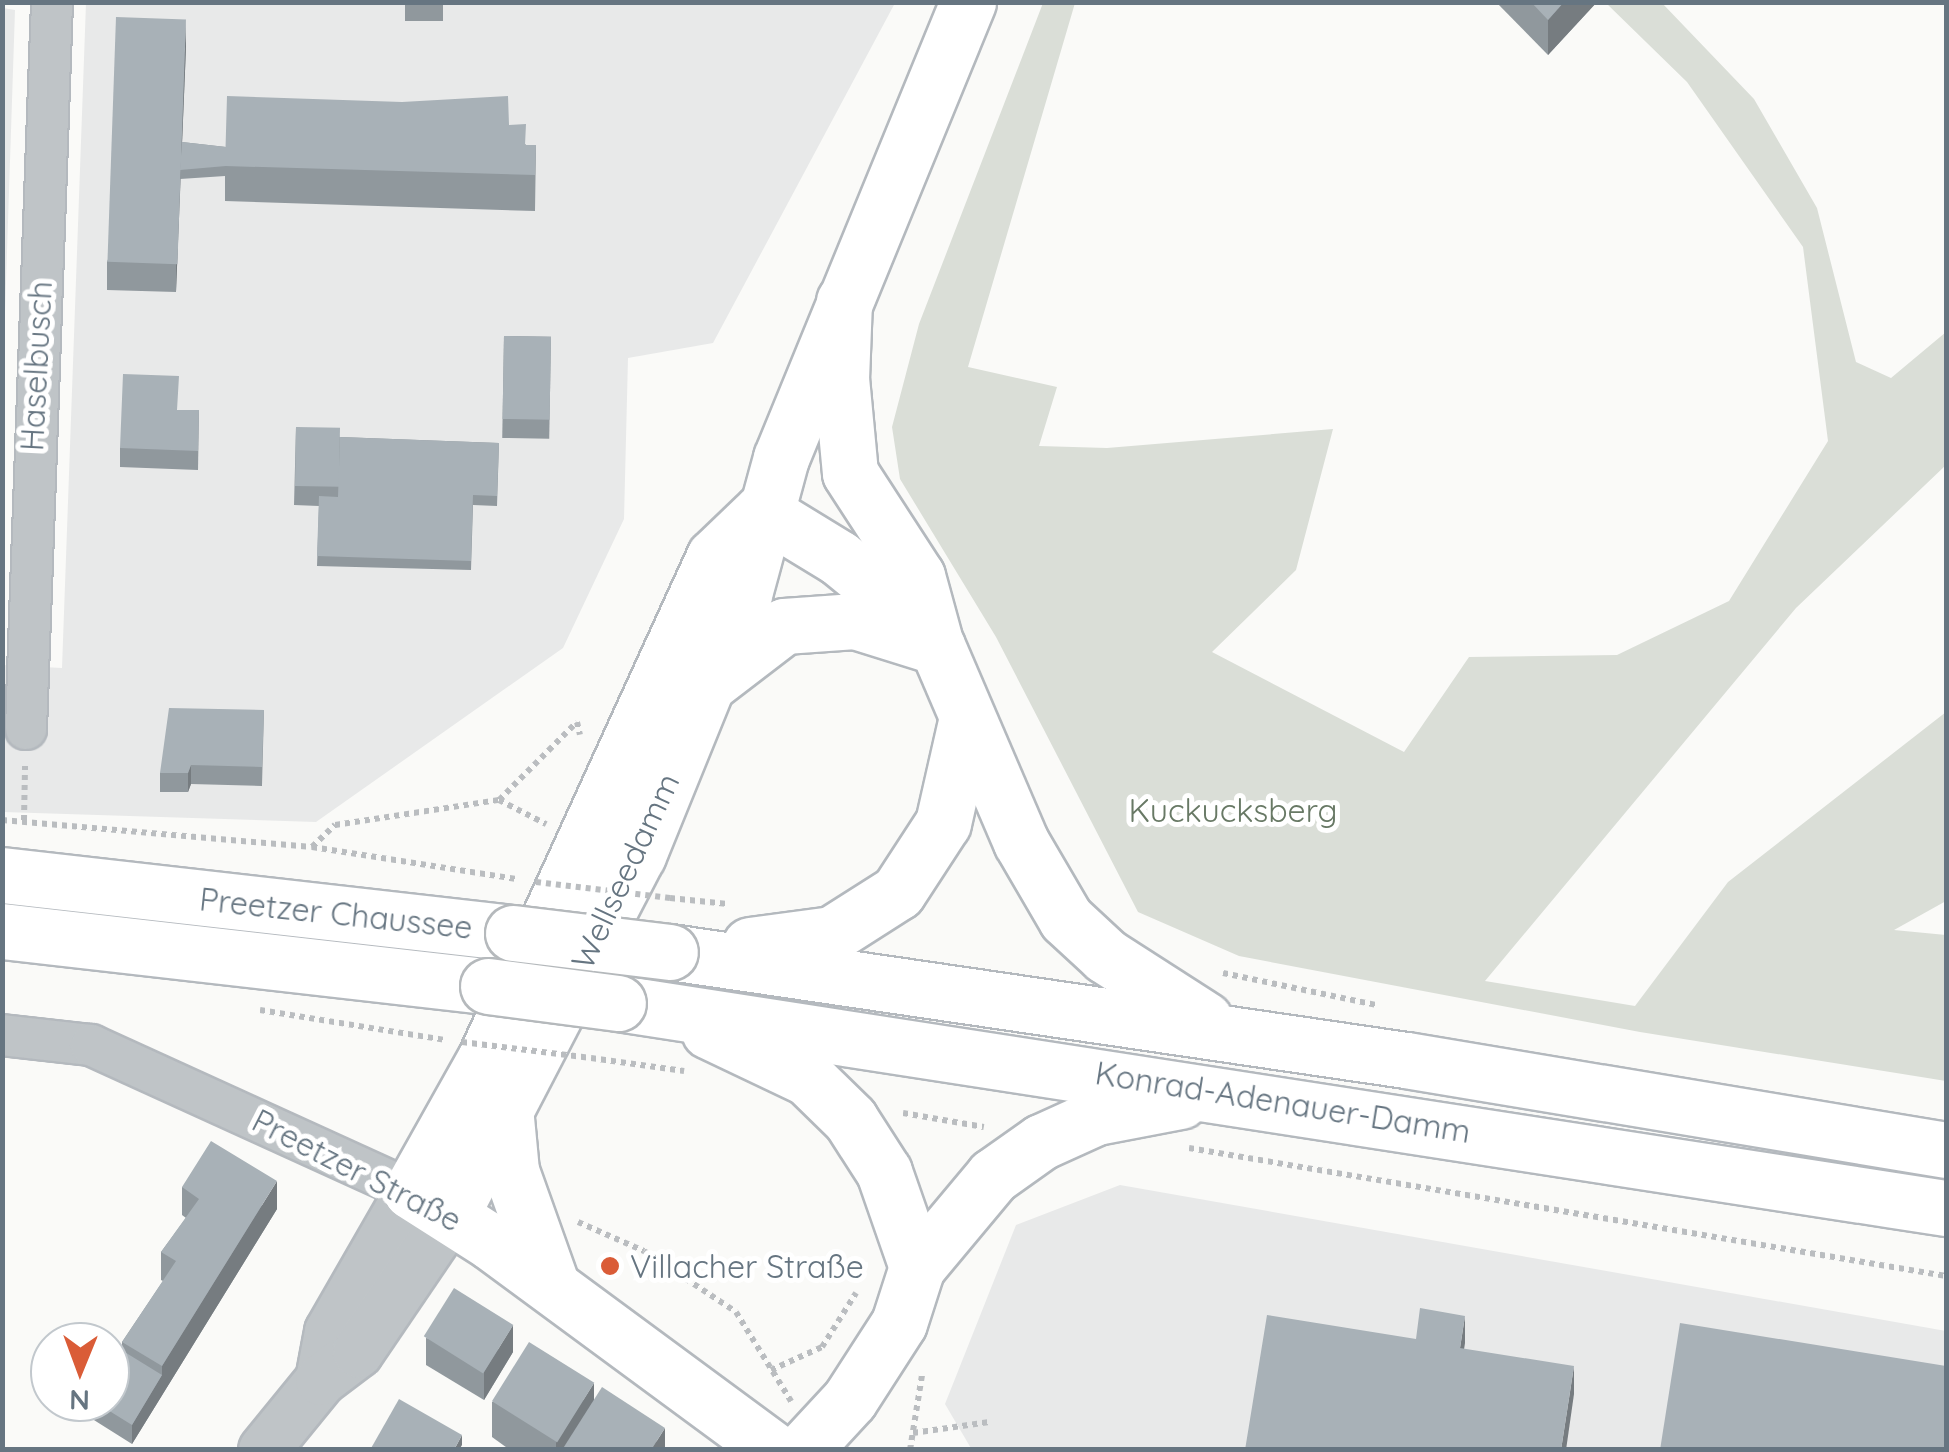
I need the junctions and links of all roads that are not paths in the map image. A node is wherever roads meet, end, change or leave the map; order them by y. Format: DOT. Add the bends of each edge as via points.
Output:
graph roads {
  1 [pos="52,2"];
  2 [pos="968,2"];
  3 [pos="844,301"];
  4 [pos="762,511"];
  5 [pos="936,646"];
  6 [pos="707,685"];
  7 [pos="966,722"];
  8 [pos="26,729"];
  9 [pos="2,875"];
  10 [pos="2,930"];
  11 [pos="670,952"];
  12 [pos="640,1007"];
  13 [pos="1225,1032"];
  14 [pos="2,1035"];
  15 [pos="1234,1094"];
  16 [pos="506,1118"];
  17 [pos="1946,1150"];
  18 [pos="431,1203"];
  19 [pos="1946,1208"];
  20 [pos="917,1267"];
  21 [pos="552,1286"];
  22 [pos="264,1450"];
  23 [pos="772,1450"];
  24 [pos="803,1450"];
  1 -- 8 [label="street, Haselbusch"];
  2 -- 3 [label="main road, Wellseedamm"];
  3 -- 4 [label="main road, Wellseedamm"];
  3 -- 5 [label="main road" via="841,378 850,473 917,576"];
  4 -- 5 [label="main road" via="839,558"];
  4 -- 6 [label="main road, Wellseedamm" via="744,594"];
  4 -- 18 [label="main road, Wellseedamm" via="714,558 485,1059"];
  5 -- 6 [label="main road" via="854,621 784,626"];
  5 -- 7 [label="main road"];
  6 -- 16 [label="main road, Wellseedamm" via="638,854"];
  7 -- 11 [label="main road" via="943,823 898,892 832,934"];
  7 -- 13 [label="main road" via="1036,874 1066,919 1129,973"];
  9 -- 11 [label="main road, Preetzer Chaussee, bridge"];
  10 -- 12 [label="main road, Preetzer Chaussee, bridge"];
  11 -- 13 [label="main road, Konrad-Adenauer-Damm"];
  12 -- 15 [label="main road, Konrad-Adenauer-Damm"];
  12 -- 20 [label="main road" via="808,1078 850,1119 884,1172"];
  13 -- 17 [label="main road, Konrad-Adenauer-Damm"];
  14 -- 18 [label="street, Preetzer Straße" via="90,1045"];
  15 -- 19 [label="main road, Konrad-Adenauer-Damm"];
  15 -- 20 [label="main road" via="1129,1108 1041,1142 967,1200"];
  16 -- 18 [label="main road, Wellseedamm"];
  16 -- 21 [label="main road" via="511,1171"];
  18 -- 21 [label="main road, Preetzer Straße"];
  18 -- 22 [label="street" via="370,1338 320,1380"];
  20 -- 24 [label="main road" via="899,1323 850,1399"];
  21 -- 23 [label="main road, Preetzer Straße"];
}
